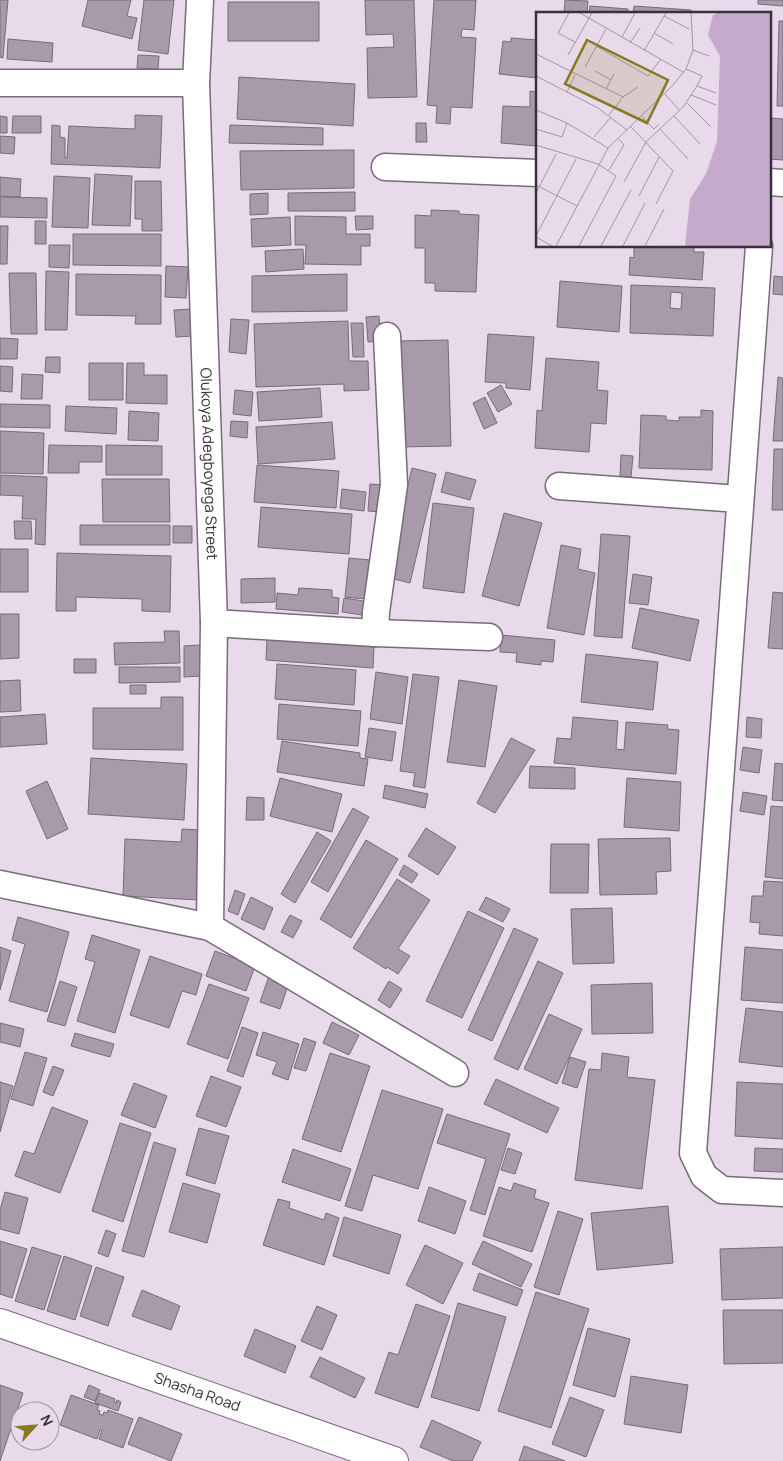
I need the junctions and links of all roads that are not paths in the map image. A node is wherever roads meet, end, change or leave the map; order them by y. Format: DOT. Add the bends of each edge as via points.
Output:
graph roads {
  1 [pos="200,0"];
  2 [pos="0,83"];
  3 [pos="196,83"];
  4 [pos="385,167"];
  5 [pos="536,173"];
  6 [pos="770,182"];
  7 [pos="783,183"];
  8 [pos="759,248"];
  9 [pos="387,336"];
  10 [pos="559,486"];
  11 [pos="739,499"];
  12 [pos="214,623"];
  13 [pos="375,633"];
  14 [pos="489,637"];
  15 [pos="0,884"];
  16 [pos="210,927"];
  17 [pos="455,1073"];
  18 [pos="783,1194"];
  19 [pos="0,1323"];
  20 [pos="394,1461"];
  1 -- 3 [label="street, Olukoya Adegboyega Street"];
  2 -- 3 [label="street"];
  3 -- 12 [label="street, Olukoya Adegboyega Street"];
  4 -- 5 [label="street"];
  6 -- 7 [label="street"];
  8 -- 11 [label="street"];
  9 -- 13 [label="street" via="394,485"];
  10 -- 11 [label="street"];
  11 -- 18 [label="street" via="693,1153 704,1176 722,1190"];
  12 -- 13 [label="street"];
  12 -- 16 [label="street, Olukoya Adegboyega Street"];
  13 -- 14 [label="street"];
  15 -- 16 [label="street"];
  16 -- 17 [label="street"];
  19 -- 20 [label="street, Shasha Road"];
}
